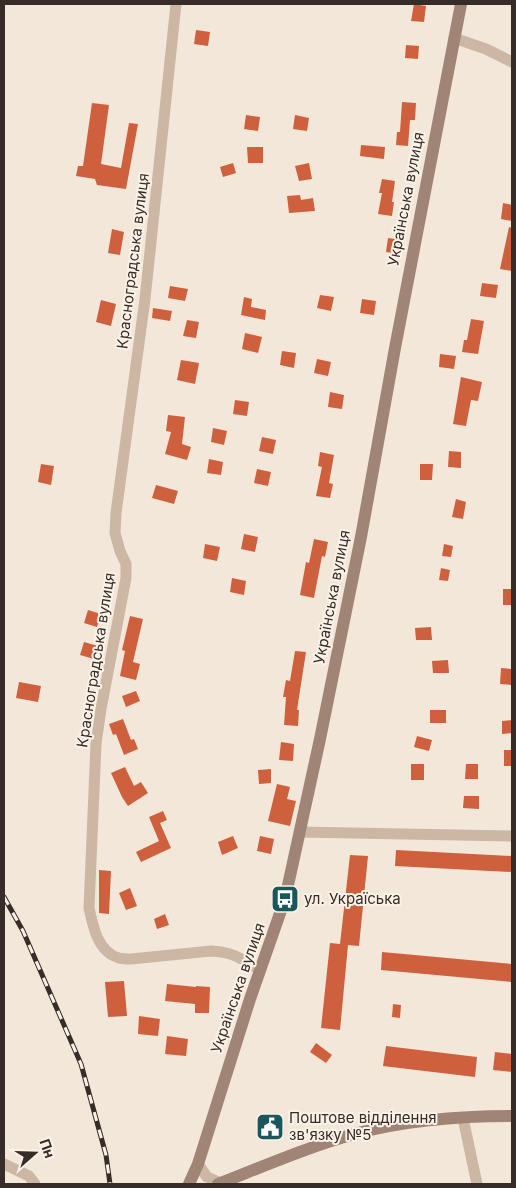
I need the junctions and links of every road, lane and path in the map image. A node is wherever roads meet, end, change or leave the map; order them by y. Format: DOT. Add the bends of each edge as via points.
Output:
graph roads {
  1 [pos="176,4"];
  2 [pos="461,4"];
  3 [pos="454,38"];
  4 [pos="512,62"];
  5 [pos="300,832"];
  6 [pos="512,836"];
  7 [pos="260,970"];
  8 [pos="512,1116"];
  9 [pos="463,1118"];
  10 [pos="4,1164"];
  11 [pos="198,1164"];
  12 [pos="29,1182"];
  13 [pos="189,1184"];
  14 [pos="219,1184"];
  15 [pos="477,1184"];
  1 -- 7 [label="street, Красноградська вулиця" via="144,299 116,513 115,532 126,564 126,578 96,744 89,908 102,947 119,958 224,952"];
  2 -- 3 [label="street, Українська вулиця"];
  3 -- 4 [label="street" via="486,48"];
  3 -- 5 [label="street, Українська вулиця" via="361,537"];
  5 -- 6 [label="street"];
  5 -- 7 [label="street, Українська вулиця" via="285,899"];
  7 -- 11 [label="street, Українська вулиця"];
  8 -- 9 [label="street"];
  9 -- 14 [label="street" via="405,1123 356,1134"];
  9 -- 15 [label="street"];
  10 -- 12 [label="street"];
  11 -- 13 [label="street, Українська вулиця"];
  11 -- 14 [label="street"];
}
